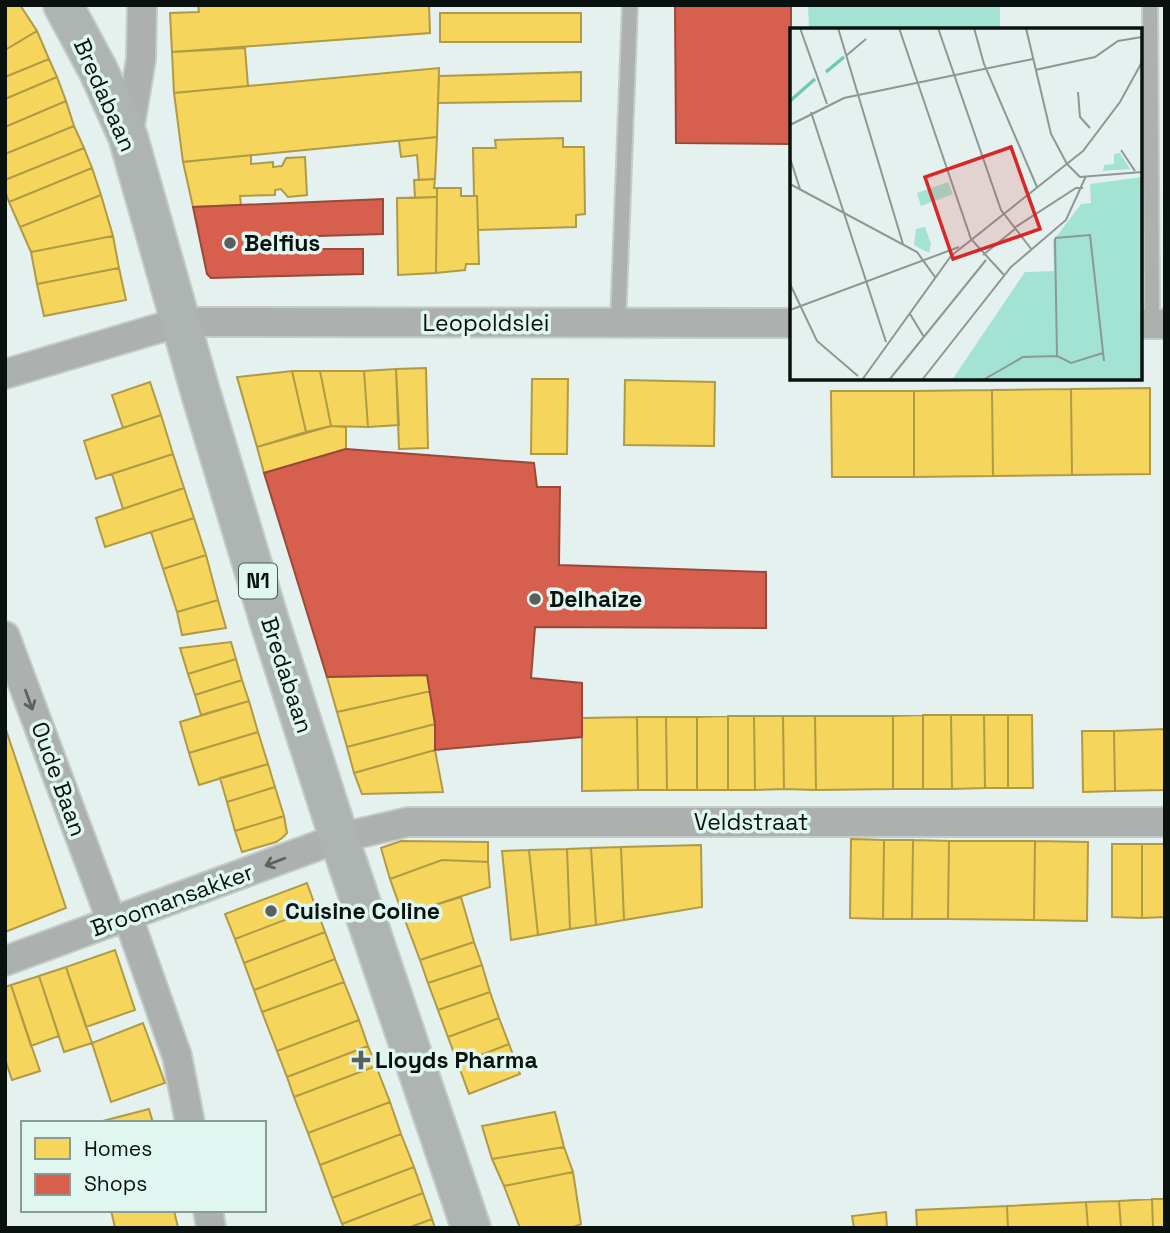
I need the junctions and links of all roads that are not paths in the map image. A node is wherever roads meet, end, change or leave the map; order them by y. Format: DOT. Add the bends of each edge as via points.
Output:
graph roads {
  1 [pos="63,5"];
  2 [pos="142,5"];
  3 [pos="630,5"];
  4 [pos="1150,5"];
  5 [pos="128,137"];
  6 [pos="180,322"];
  7 [pos="618,323"];
  8 [pos="790,323"];
  9 [pos="1152,324"];
  10 [pos="5,374"];
  11 [pos="5,636"];
  12 [pos="1165,822"];
  13 [pos="339,838"];
  14 [pos="120,920"];
  15 [pos="5,961"];
  16 [pos="190,1121"];
  17 [pos="471,1228"];
  1 -- 5 [label="main road, Bredabaan / N1"];
  2 -- 5 [label="street" via="141,59"];
  3 -- 7 [label="lane"];
  4 -- 9 [label="lane"];
  5 -- 6 [label="main road, Bredabaan / N1"];
  6 -- 7 [label="street, Leopoldslei"];
  6 -- 10 [label="street"];
  6 -- 13 [label="main road, Bredabaan / N1"];
  7 -- 8 [label="street, Leopoldslei"];
  11 -- 14 [label="street, Oude Baan, one-way"];
  12 -- 13 [label="street, Veldstraat" via="408,822"];
  13 -- 14 [label="street, Broomansakker, one-way"];
  13 -- 17 [label="main road, Bredabaan / N1"];
  14 -- 15 [label="street, Broomansakker"];
  14 -- 16 [label="street, Oude Baan" via="177,1056"];
}
